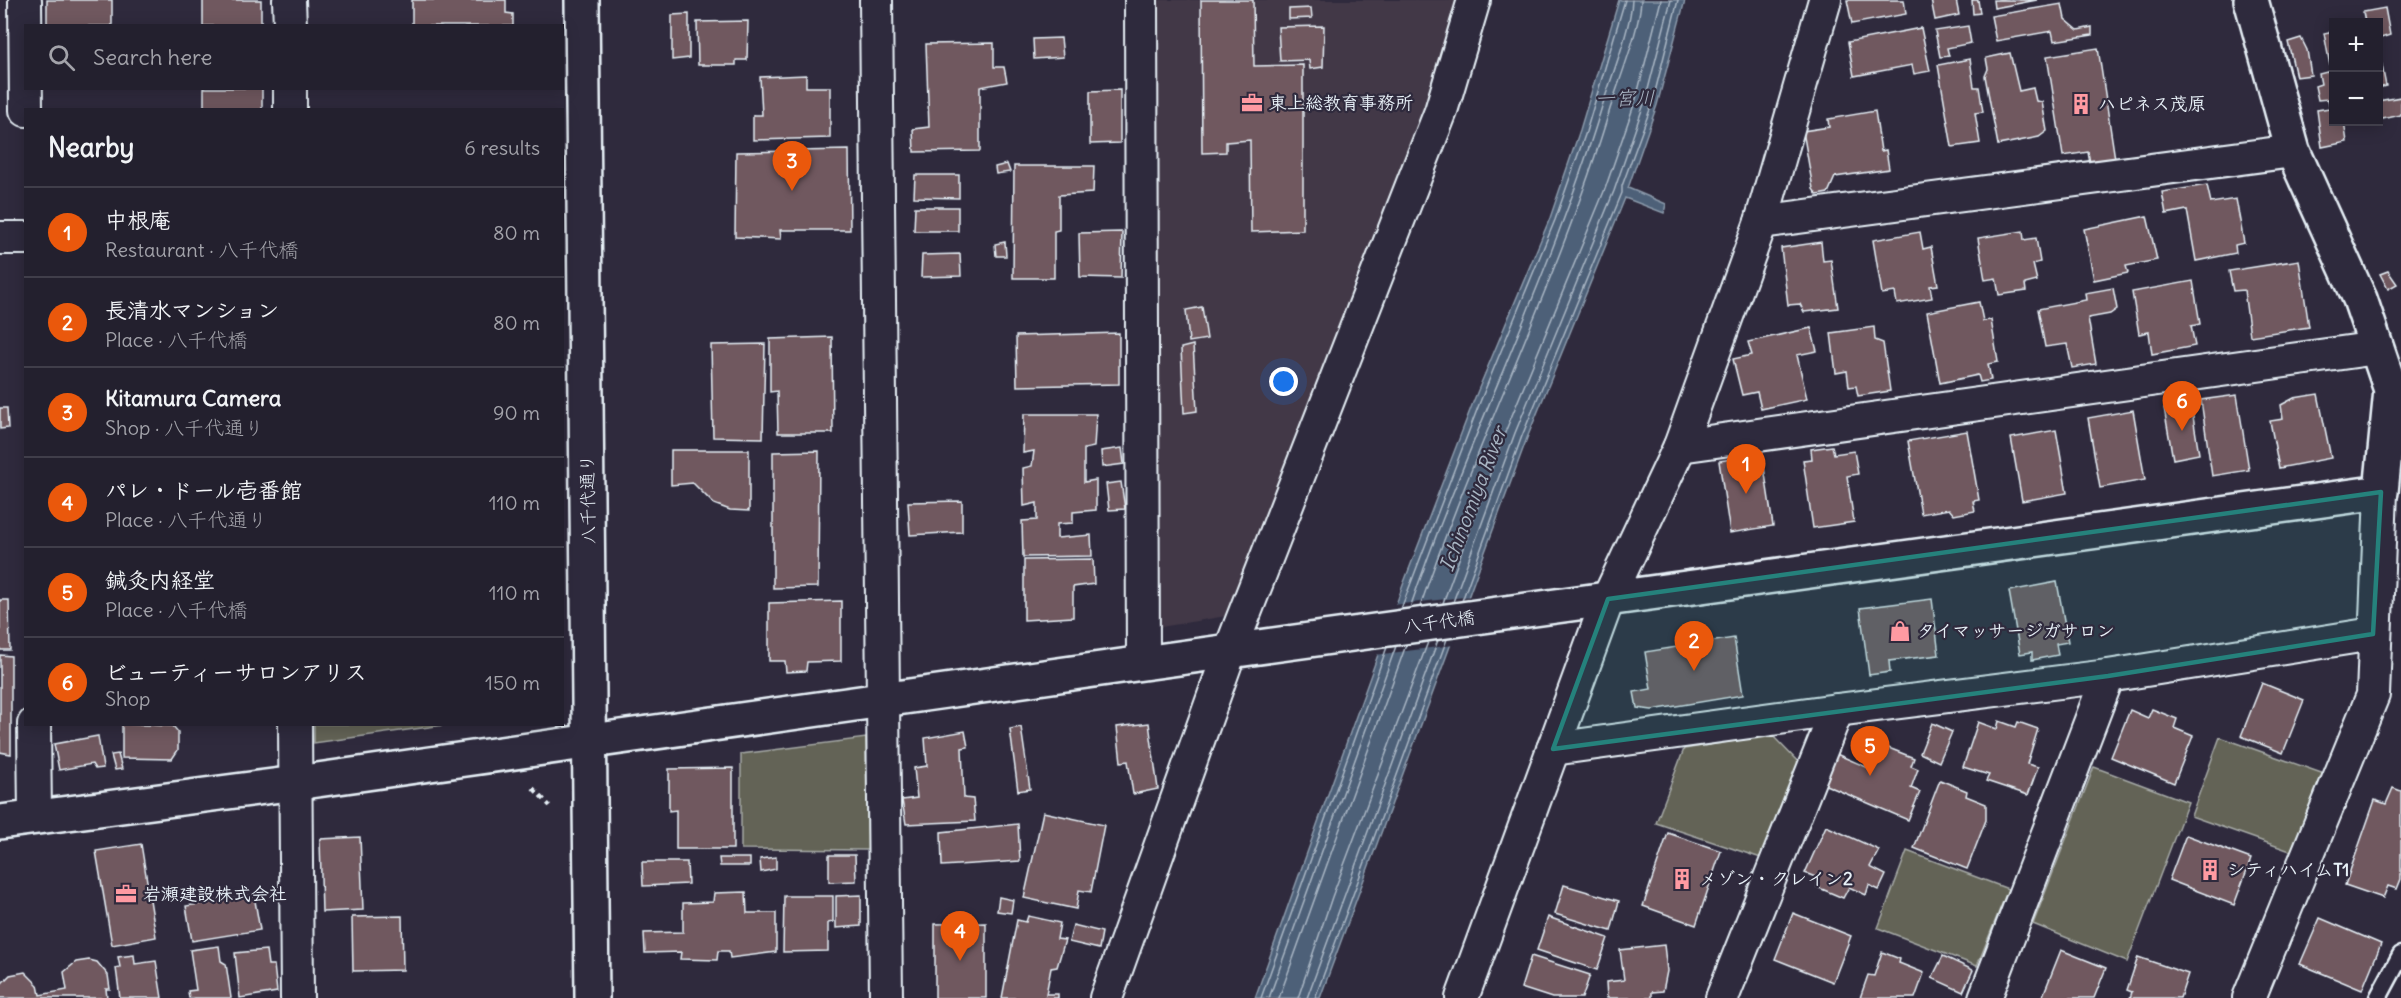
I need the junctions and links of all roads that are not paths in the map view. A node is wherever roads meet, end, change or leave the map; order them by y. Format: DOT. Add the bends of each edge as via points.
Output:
graph roads {
  1 [pos="25,0"];
  2 [pos="290,0"];
  3 [pos="582,0"];
  4 [pos="876,0"];
  5 [pos="1141,0"];
  6 [pos="1474,0"];
  7 [pos="1825,0"];
  8 [pos="2251,0"];
  9 [pos="25,24"];
  10 [pos="290,24"];
  11 [pos="26,90"];
  12 [pos="290,90"];
  13 [pos="26,108"];
  14 [pos="290,108"];
  15 [pos="2293,151"];
  16 [pos="1761,222"];
  17 [pos="0,238"];
  18 [pos="24,238"];
  19 [pos="2377,348"];
  20 [pos="2396,388"];
  21 [pos="1680,446"];
  22 [pos="2381,492"];
  23 [pos="1608,599"];
  24 [pos="2373,634"];
  25 [pos="1230,651"];
  26 [pos="1143,663"];
  27 [pos="2108,676"];
  28 [pos="885,699"];
  29 [pos="1837,710"];
  30 [pos="34,726"];
  31 [pos="295,726"];
  32 [pos="590,741"];
  33 [pos="1553,749"];
  34 [pos="296,783"];
  35 [pos="35,817"];
  36 [pos="0,822"];
  37 [pos="2401,956"];
  38 [pos="297,998"];
  39 [pos="592,998"];
  40 [pos="886,998"];
  41 [pos="1106,998"];
  42 [pos="1462,998"];
  43 [pos="1722,998"];
  44 [pos="1985,998"];
  45 [pos="2249,998"];
  46 [pos="2378,998"];
  1 -- 9 [label="street"];
  2 -- 10 [label="street"];
  3 -- 32 [label="street, 八千代通り"];
  4 -- 28 [label="street"];
  5 -- 26 [label="street"];
  6 -- 25 [label="street" via="1441,111"];
  7 -- 16 [label="street"];
  8 -- 15 [label="street"];
  11 -- 13 [label="street"];
  12 -- 14 [label="street"];
  15 -- 16 [label="street"];
  15 -- 19 [label="street" via="2360,299"];
  16 -- 21 [label="street"];
  17 -- 18 [label="street"];
  19 -- 20 [label="street"];
  19 -- 21 [label="street"];
  20 -- 22 [label="street"];
  21 -- 23 [label="street"];
  22 -- 23 [label="street, 八千代橋"];
  22 -- 24 [label="street"];
  23 -- 25 [label="street, 八千代橋"];
  23 -- 33 [label="street"];
  24 -- 27 [label="street"];
  24 -- 45 [label="street" via="2373,694"];
  25 -- 26 [label="street, 八千代橋"];
  25 -- 41 [label="street"];
  26 -- 28 [label="street, 八千代橋"];
  27 -- 29 [label="street"];
  27 -- 44 [label="street"];
  28 -- 32 [label="street, 八千代橋"];
  28 -- 40 [label="street"];
  29 -- 33 [label="street"];
  29 -- 43 [label="street"];
  30 -- 35 [label="street"];
  31 -- 34 [label="street"];
  32 -- 34 [label="street, 八千代橋"];
  32 -- 39 [label="street, 八千代通り"];
  33 -- 42 [label="street"];
  34 -- 35 [label="street, 八千代橋"];
  34 -- 38 [label="street"];
  35 -- 36 [label="street, 八千代橋"];
  37 -- 46 [label="lane"];
}
